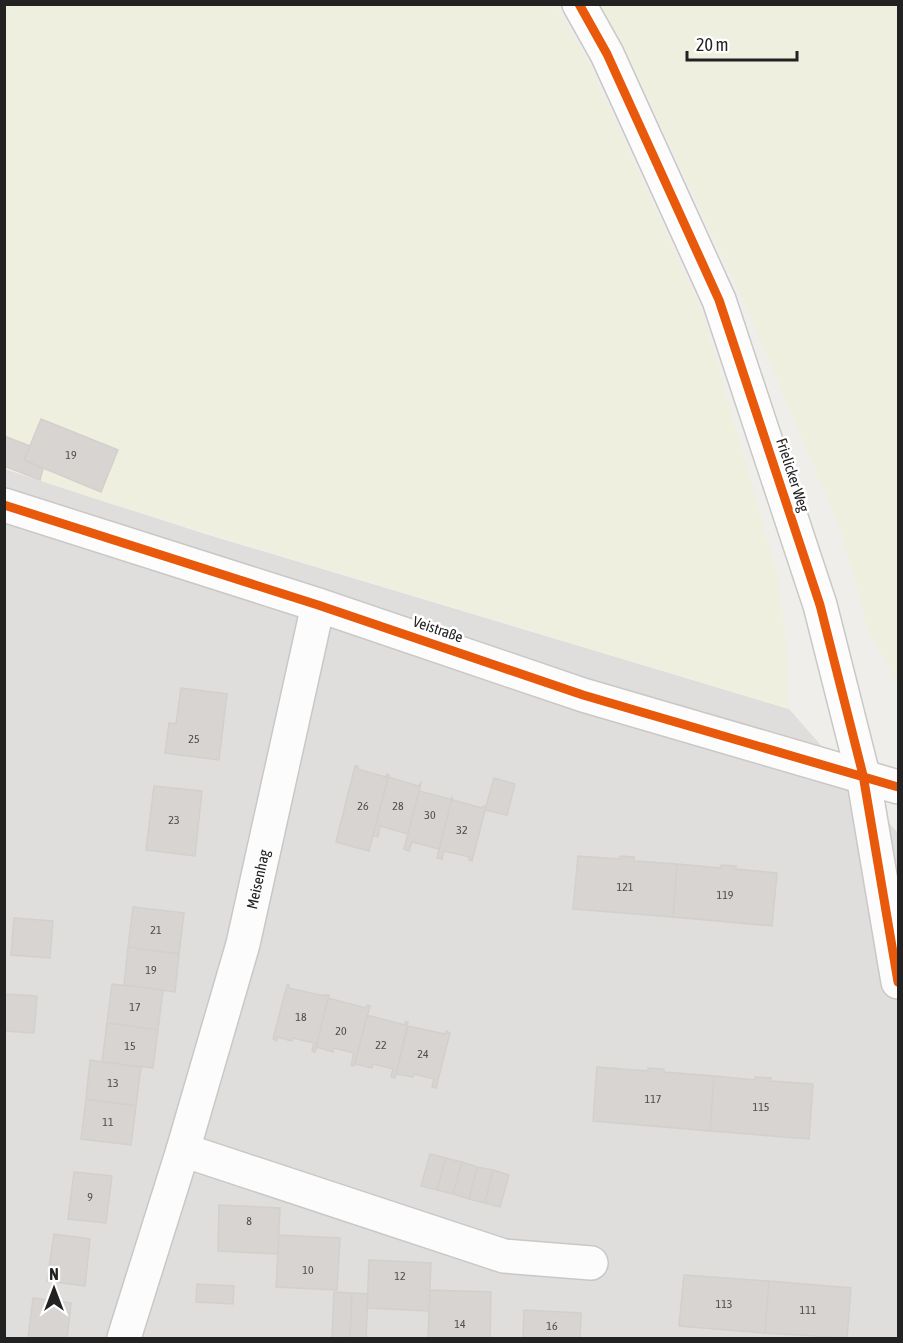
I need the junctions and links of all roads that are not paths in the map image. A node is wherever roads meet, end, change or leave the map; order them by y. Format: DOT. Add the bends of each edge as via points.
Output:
graph roads {
  1 [pos="579,4"];
  2 [pos="4,505"];
  3 [pos="318,604"];
  4 [pos="863,775"];
  5 [pos="898,787"];
  6 [pos="898,982"];
  7 [pos="183,1150"];
  8 [pos="591,1263"];
  9 [pos="124,1338"];
  1 -- 4 [label="street, Frielicker Weg" via="607,54 719,300 820,605"];
  2 -- 3 [label="street, Veistraße"];
  3 -- 4 [label="street, Veistraße" via="584,694"];
  3 -- 7 [label="street, Meisenhag" via="243,944"];
  4 -- 5 [label="street, Veistraße"];
  4 -- 6 [label="street, Frielicker Weg"];
  7 -- 8 [label="street" via="504,1256"];
  7 -- 9 [label="street, Meisenhag"];
}
